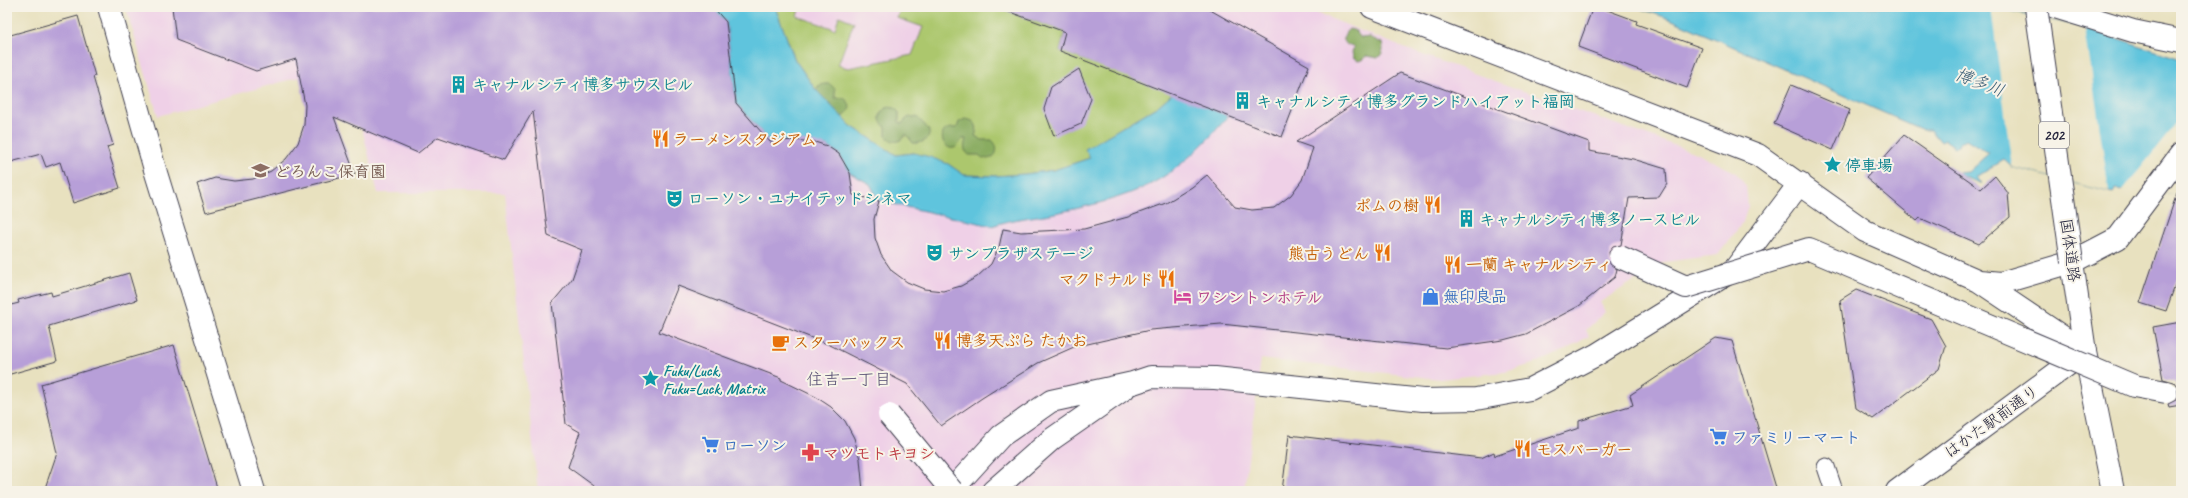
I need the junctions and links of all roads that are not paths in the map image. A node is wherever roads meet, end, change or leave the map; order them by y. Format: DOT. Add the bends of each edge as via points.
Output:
graph roads {
  1 [pos="109,7"];
  2 [pos="1372,7"];
  3 [pos="2036,7"];
  4 [pos="2055,7"];
  5 [pos="2181,41"];
  6 [pos="2181,154"];
  7 [pos="1800,183"];
  8 [pos="1620,256"];
  9 [pos="2072,262"];
  10 [pos="1978,281"];
  11 [pos="2085,352"];
  12 [pos="1133,383"];
  13 [pos="2166,392"];
  14 [pos="889,416"];
  15 [pos="1826,467"];
  16 [pos="254,491"];
  17 [pos="951,491"];
  18 [pos="993,491"];
  19 [pos="1834,491"];
  20 [pos="1897,491"];
  21 [pos="2113,491"];
  1 -- 16 [label="main road" via="156,173"];
  2 -- 7 [label="main road" via="1758,155"];
  3 -- 9 [label="main road, 国体道路 / 202, bridge"];
  4 -- 5 [label="main road" via="2133,31"];
  6 -- 9 [label="main road" via="2118,238"];
  7 -- 10 [label="main road" via="1865,231"];
  7 -- 12 [label="main road" via="1735,269 1596,355 1530,389 1476,399 1423,400 1214,378 1151,376"];
  8 -- 13 [label="main road, bridge" via="1686,287 1808,249 2134,386"];
  9 -- 10 [label="main road" via="2000,283"];
  9 -- 11 [label="main road, 国体道路 / 202"];
  10 -- 11 [label="main road"];
  11 -- 20 [label="main road, はかた駅前通り"];
  11 -- 21 [label="main road, 国体道路 / 202"];
  12 -- 17 [label="main road" via="1051,401 1001,436"];
  12 -- 18 [label="main road" via="1052,439"];
  14 -- 17 [label="main road, bridge"];
  15 -- 19 [label="lane"];
}
